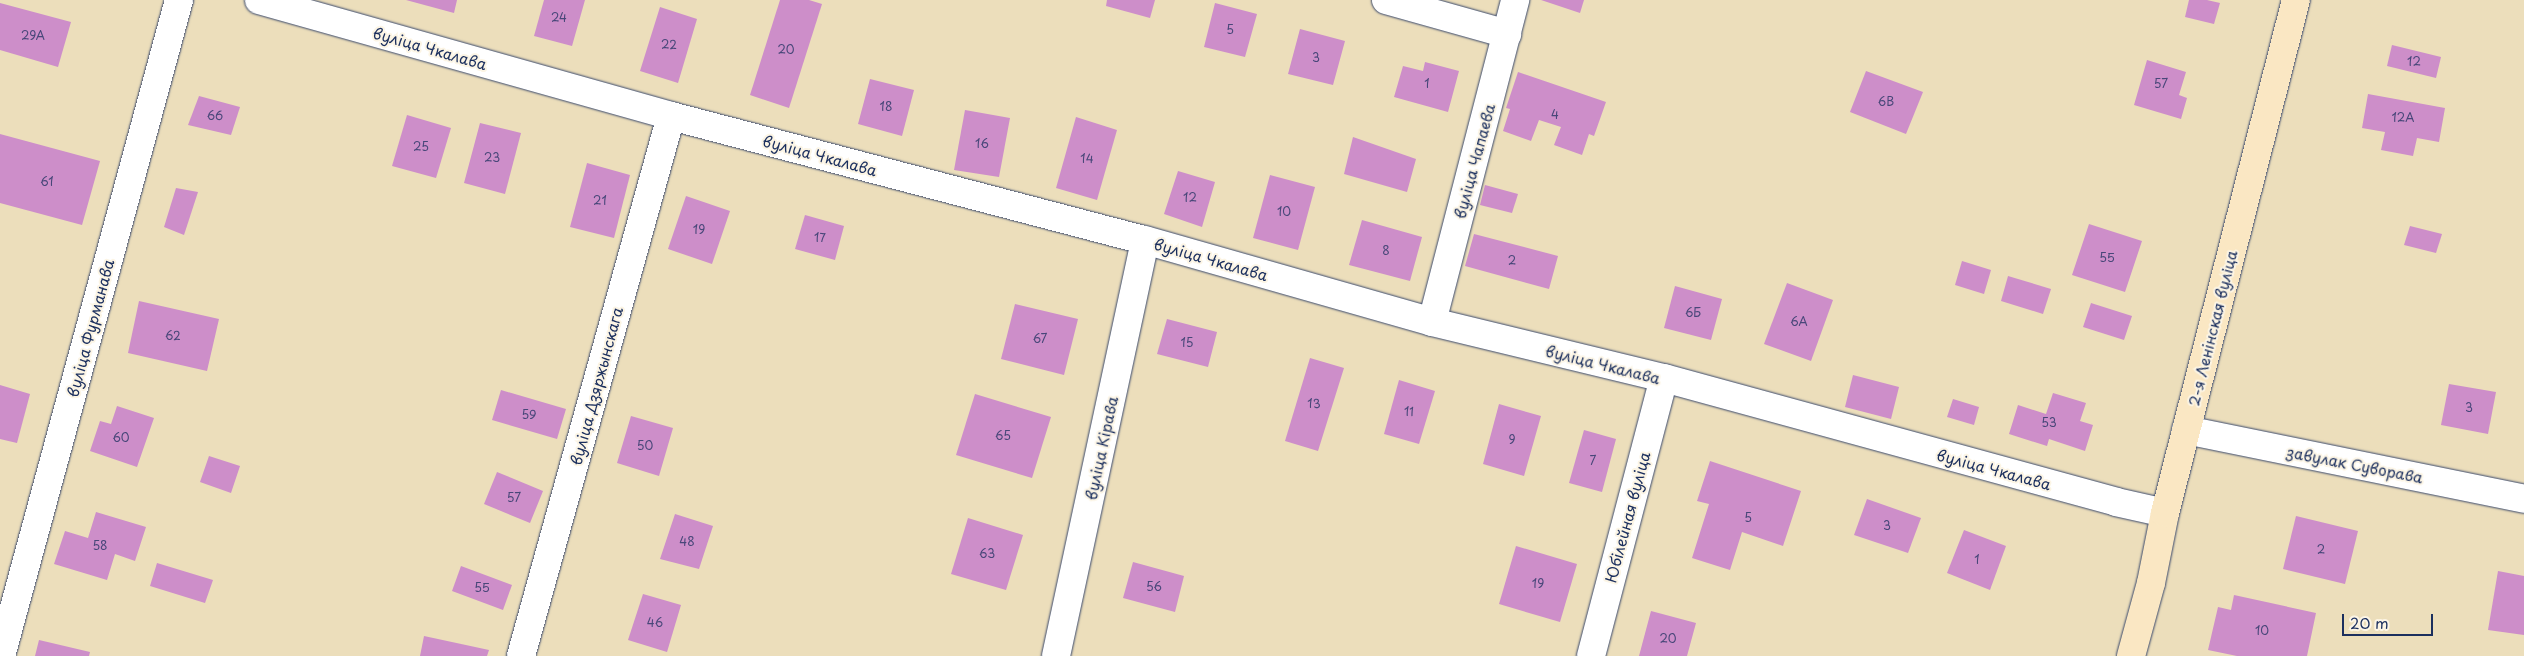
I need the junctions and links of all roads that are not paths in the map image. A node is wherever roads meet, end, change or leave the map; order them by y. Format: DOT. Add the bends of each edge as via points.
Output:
graph roads {
  1 [pos="179,0"];
  2 [pos="259,0"];
  3 [pos="1386,0"];
  4 [pos="1515,0"];
  5 [pos="2296,0"];
  6 [pos="1507,34"];
  7 [pos="671,116"];
  8 [pos="1145,240"];
  9 [pos="1432,322"];
  10 [pos="1664,378"];
  11 [pos="2186,430"];
  12 [pos="2524,498"];
  13 [pos="2165,513"];
  14 [pos="1,656"];
  15 [pos="521,656"];
  16 [pos="1056,656"];
  17 [pos="1591,656"];
  18 [pos="2131,656"];
  1 -- 14 [label="street, вуліца Фурманава"];
  2 -- 7 [label="street, вуліца Чкалава"];
  3 -- 6 [label="street"];
  4 -- 6 [label="street, вуліца Чапаева"];
  5 -- 11 [label="main road, 2-я Ленінская вуліца"];
  6 -- 9 [label="street, вуліца Чапаева"];
  7 -- 8 [label="street, вуліца Чкалава"];
  7 -- 15 [label="street, вуліца Дзяржынскага"];
  8 -- 9 [label="street, вуліца Чкалава"];
  8 -- 16 [label="street, вуліца Кірава"];
  9 -- 10 [label="street, вуліца Чкалава"];
  10 -- 13 [label="street, вуліца Чкалава"];
  10 -- 17 [label="street, Юбілейная вуліца"];
  11 -- 12 [label="street, завулак Суворава"];
  11 -- 13 [label="main road, 2-я Ленінская вуліца"];
  13 -- 18 [label="main road, 2-я Ленінская вуліца" via="2151,583"];
}
